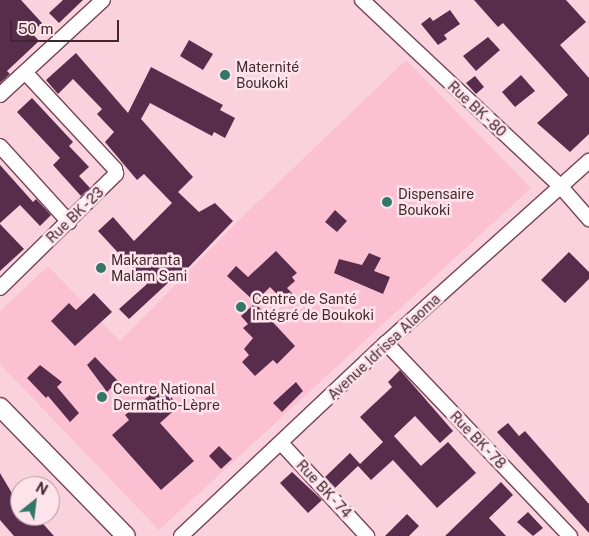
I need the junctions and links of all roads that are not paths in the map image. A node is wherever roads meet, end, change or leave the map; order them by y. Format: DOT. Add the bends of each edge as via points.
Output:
graph roads {
  1 [pos="103,0"];
  2 [pos="362,0"];
  3 [pos="25,72"];
  4 [pos="0,95"];
  5 [pos="0,146"];
  6 [pos="589,161"];
  7 [pos="560,188"];
  8 [pos="589,219"];
  9 [pos="69,222"];
  10 [pos="0,288"];
  11 [pos="386,343"];
  12 [pos="0,407"];
  13 [pos="281,443"];
  14 [pos="126,536"];
  15 [pos="181,536"];
  16 [pos="367,536"];
  17 [pos="570,536"];
  1 -- 3 [label="street"];
  2 -- 7 [label="street, Rue BK - 80"];
  3 -- 4 [label="street"];
  3 -- 9 [label="street, Rue BK - 23" via="115,169 113,178"];
  5 -- 9 [label="street"];
  6 -- 7 [label="street, Avenue Idrissa Alaoma"];
  7 -- 8 [label="street, Rue BK - 80"];
  7 -- 11 [label="street, Avenue Idrissa Alaoma"];
  9 -- 10 [label="street, Rue BK - 23"];
  11 -- 13 [label="street, Avenue Idrissa Alaoma"];
  11 -- 17 [label="street, Rue BK - 78"];
  12 -- 14 [label="street"];
  13 -- 15 [label="street, Avenue Idrissa Alaoma"];
  13 -- 16 [label="street, Rue BK - 74"];
}
